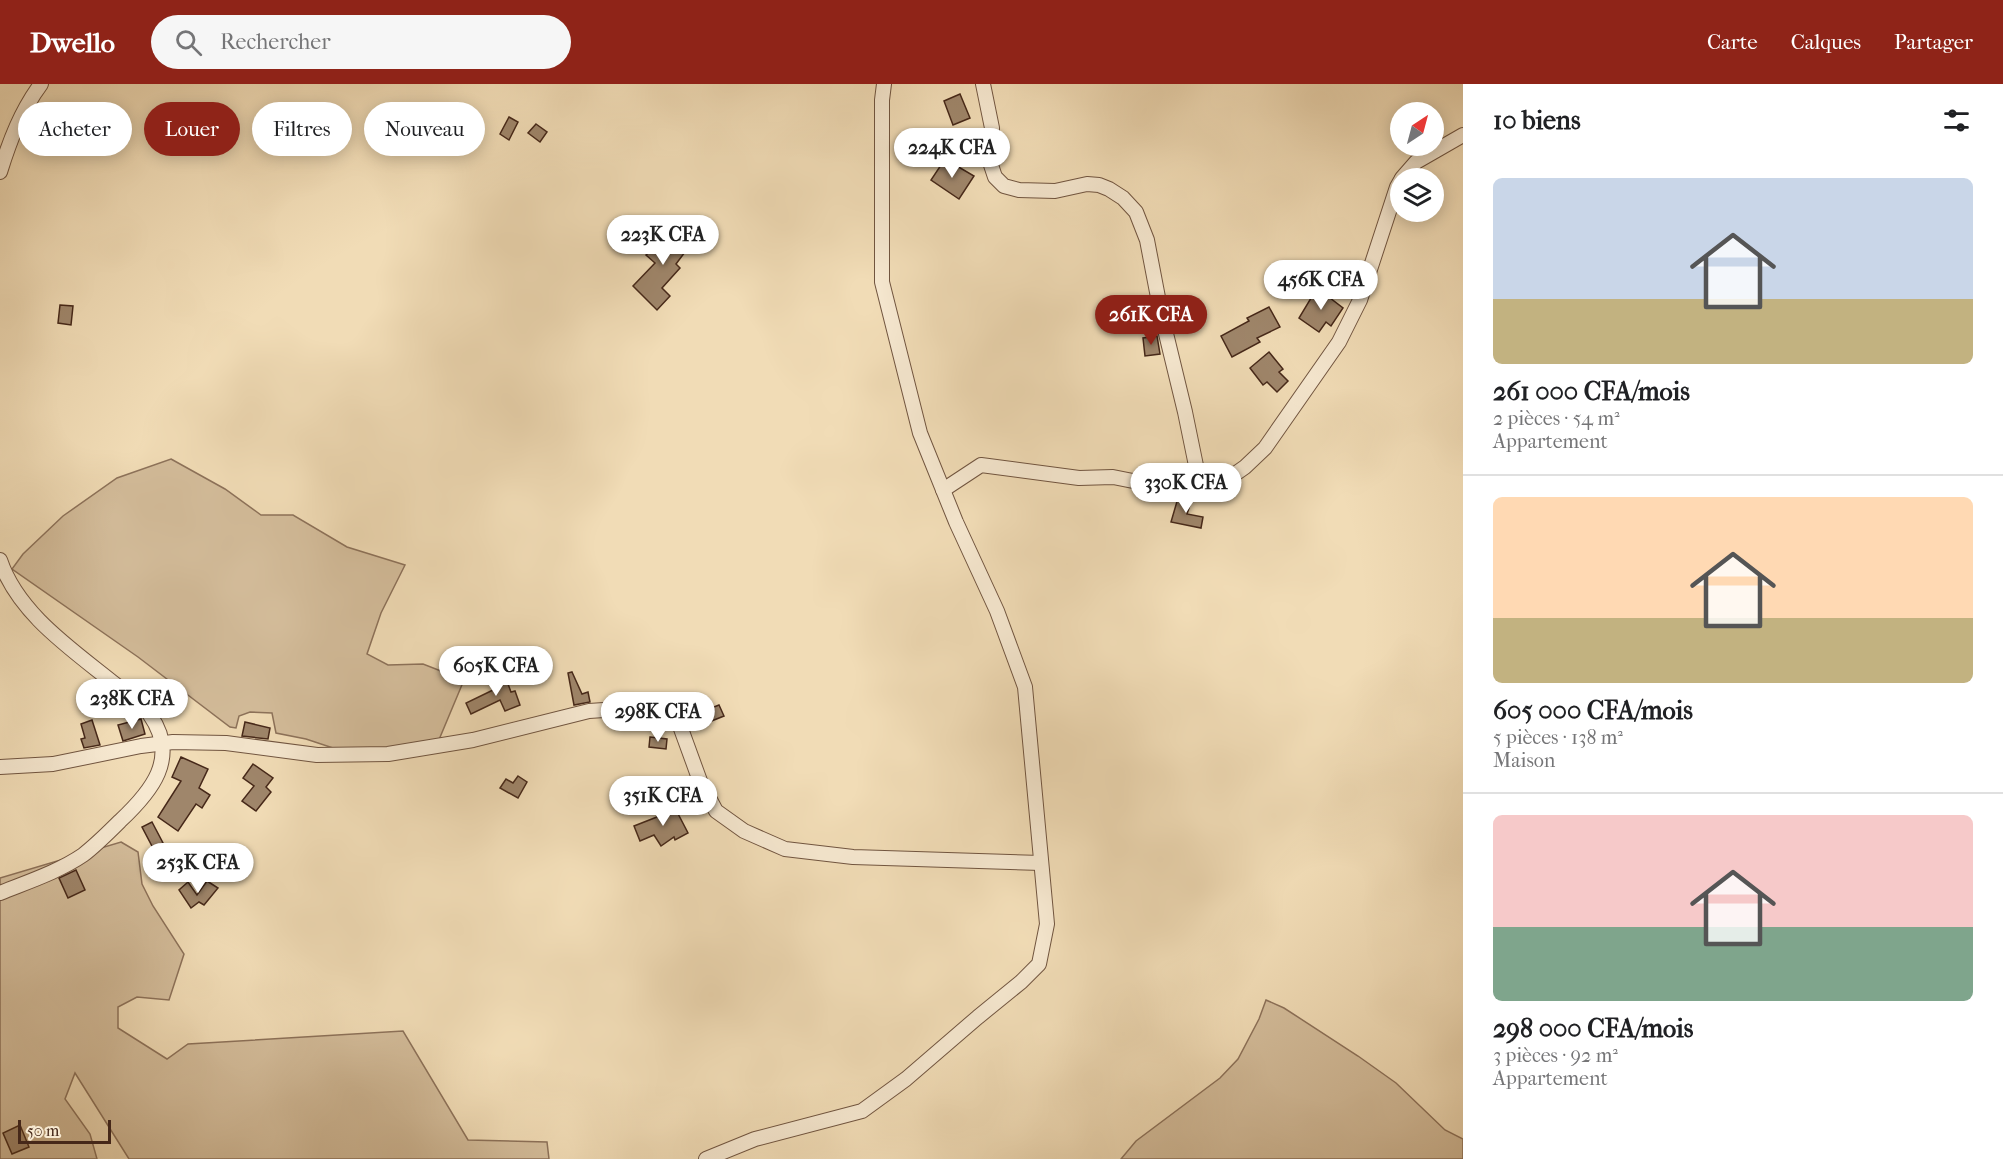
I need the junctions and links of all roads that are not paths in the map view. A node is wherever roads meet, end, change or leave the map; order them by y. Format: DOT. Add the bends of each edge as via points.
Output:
graph roads {
  1 [pos="41,84"];
  2 [pos="884,84"];
  3 [pos="983,84"];
  4 [pos="1463,135"];
  5 [pos="1411,168"];
  6 [pos="0,172"];
  7 [pos="1390,208"];
  8 [pos="943,490"];
  9 [pos="1201,490"];
  10 [pos="0,560"];
  11 [pos="162,743"];
  12 [pos="0,767"];
  13 [pos="1041,863"];
  14 [pos="0,893"];
  15 [pos="706,1159"];
  1 -- 6 [label="street" via="21,114"];
  2 -- 8 [label="street" via="882,282 920,433"];
  3 -- 9 [label="street" via="992,128 992,165 995,177 1004,186 1055,191 1099,185 1123,198 1136,212 1147,240"];
  4 -- 5 [label="street"];
  7 -- 9 [label="street" via="1360,300 1339,342 1265,448 1225,481"];
  8 -- 9 [label="street" via="981,465"];
  8 -- 13 [label="street" via="990,594 1025,687"];
  10 -- 11 [label="street" via="6,578 34,615 150,713"];
  11 -- 12 [label="street" via="53,764"];
  11 -- 13 [label="street" via="226,743 317,754 388,754 473,740 589,711 666,709 676,715 700,781 716,811 744,831 786,849 853,857"];
  11 -- 14 [label="street" via="158,776 145,796 101,840 81,856"];
  13 -- 15 [label="street" via="1047,924 1039,964 1021,982 862,1111 755,1139"];
}
